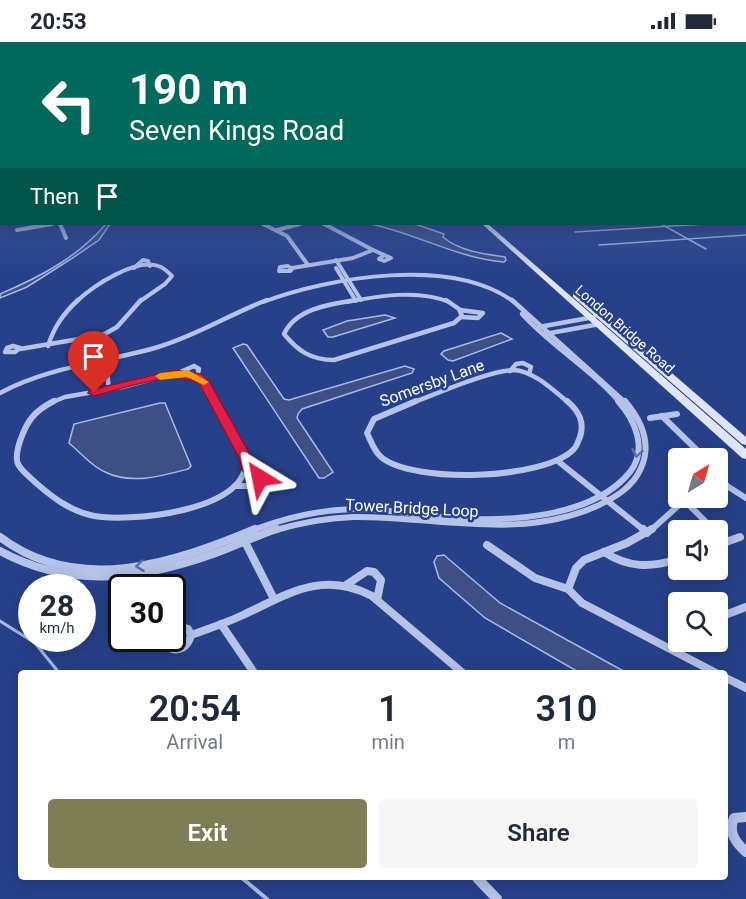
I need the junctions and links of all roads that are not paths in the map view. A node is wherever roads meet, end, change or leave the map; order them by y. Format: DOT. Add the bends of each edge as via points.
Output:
graph roads {
  1 [pos="46,225"];
  2 [pos="60,225"];
  3 [pos="265,225"];
  4 [pos="296,225"];
  5 [pos="326,225"];
  6 [pos="486,225"];
  7 [pos="495,225"];
  8 [pos="17,230"];
  9 [pos="277,230"];
  10 [pos="66,238"];
  11 [pos="373,250"];
  12 [pos="384,255"];
  13 [pos="334,261"];
  14 [pos="308,265"];
  15 [pos="291,268"];
  16 [pos="347,281"];
  17 [pos="358,300"];
  18 [pos="460,310"];
  19 [pos="461,317"];
  20 [pos="600,321"];
  21 [pos="537,327"];
  22 [pos="103,335"];
  23 [pos="545,335"];
  24 [pos="48,345"];
  25 [pos="20,349"];
  26 [pos="106,362"];
  27 [pos="109,390"];
  28 [pos="0,393"];
  29 [pos="0,398"];
  30 [pos="677,414"];
  31 [pos="662,416"];
  32 [pos="650,418"];
  33 [pos="746,442"];
  34 [pos="694,448"];
  35 [pos="746,455"];
  36 [pos="559,462"];
  37 [pos="247,467"];
  38 [pos="236,486"];
  39 [pos="728,487"];
  40 [pos="601,495"];
  41 [pos="746,498"];
  42 [pos="611,500"];
  43 [pos="677,508"];
  44 [pos="694,508"];
  45 [pos="705,520"];
  46 [pos="648,533"];
  47 [pos="0,537"];
  48 [pos="740,537"];
  49 [pos="243,538"];
  50 [pos="728,541"];
  51 [pos="487,545"];
  52 [pos="0,551"];
  53 [pos="604,552"];
  54 [pos="668,562"];
  55 [pos="346,585"];
  56 [pos="568,589"];
  57 [pos="274,598"];
  58 [pos="377,600"];
  59 [pos="746,607"];
  60 [pos="728,614"];
  61 [pos="221,624"];
  62 [pos="186,629"];
  63 [pos="191,635"];
  64 [pos="186,646"];
  65 [pos="679,653"];
  66 [pos="252,670"];
  67 [pos="459,670"];
  68 [pos="711,670"];
  69 [pos="728,679"];
  70 [pos="746,688"];
  71 [pos="746,817"];
  72 [pos="728,825"];
  73 [pos="728,828"];
  74 [pos="746,852"];
  75 [pos="479,880"];
  76 [pos="497,899"];
  1 -- 8 [label="street"];
  2 -- 10 [label="street"];
  3 -- 9 [label="street"];
  4 -- 9 [label="street"];
  5 -- 11 [label="street"];
  6 -- 20 [label="main road, London Bridge Road"];
  7 -- 20 [label="main road, London Bridge Road"];
  9 -- 14 [label="street" via="291,240"];
  11 -- 12 [label="street"];
  11 -- 13 [label="street"];
  13 -- 14 [label="street"];
  13 -- 16 [label="street"];
  14 -- 15 [label="street"];
  16 -- 17 [label="street"];
  16 -- 21 [label="street, Tower Bridge Loop" via="410,278 471,287 508,302"];
  16 -- 26 [label="street, Tower Bridge Loop" via="282,298 190,339"];
  17 -- 18 [label="street" via="422,296"];
  17 -- 19 [label="street" via="300,314 287,323 284,334 303,355 334,360 454,323"];
  18 -- 19 [label="street"];
  18 -- 19 [label="street" via="483,313 478,318"];
  20 -- 21 [label="street"];
  20 -- 23 [label="street"];
  20 -- 33 [label="main road, London Bridge Road"];
  20 -- 35 [label="main road, London Bridge Road"];
  21 -- 23 [label="street, Tower Bridge Loop"];
  22 -- 24 [label="street"];
  22 -- 24 [label="street" via="117,328 138,302 171,280 172,274 150,266 105,280 76,300 54,326"];
  22 -- 26 [label="street"];
  23 -- 40 [label="street, Tower Bridge Loop, one-way" via="618,400 634,424 639,444 634,466 619,484"];
  23 -- 42 [label="street, Tower Bridge Loop" via="618,394 642,427 646,446 642,468 628,487"];
  24 -- 25 [label="street"];
  26 -- 27 [label="street"];
  26 -- 28 [label="street, Tower Bridge Loop" via="44,372"];
  26 -- 29 [label="street, Tower Bridge Loop" via="54,373"];
  27 -- 37 [label="street" via="177,373 197,377 205,383"];
  27 -- 38 [label="street" via="52,402 28,420 16,462 52,498 92,516 134,518 182,510"];
  30 -- 31 [label="street"];
  31 -- 32 [label="street"];
  31 -- 34 [label="street"];
  36 -- 36 [label="street, Somersby Lane" via="499,473 441,473 393,465 374,450 368,433 374,419 510,371 529,374 576,408 583,432 580,443"];
  36 -- 40 [label="street"];
  37 -- 38 [label="street"];
  37 -- 38 [label="street" via="258,474 259,480 252,486"];
  39 -- 41 [label="street"];
  40 -- 42 [label="street"];
  40 -- 49 [label="street, Tower Bridge Loop" via="556,510 494,518 337,510 290,518"];
  42 -- 46 [label="street"];
  42 -- 49 [label="street, Tower Bridge Loop" via="566,515 511,524 448,524 370,516 328,518"];
  43 -- 46 [label="street"];
  44 -- 45 [label="street"];
  46 -- 53 [label="street"];
  49 -- 47 [label="street, Tower Bridge Loop, one-way" via="160,563 98,569 46,561 15,549"];
  48 -- 50 [label="street"];
  49 -- 52 [label="street, Tower Bridge Loop" via="207,557 125,576 77,576 38,569"];
  49 -- 57 [label="street"];
  51 -- 56 [label="street" via="523,572 550,586"];
  53 -- 54 [label="street" via="635,566"];
  53 -- 56 [label="street" via="592,554 574,569"];
  55 -- 57 [label="street" via="316,584"];
  55 -- 58 [label="street"];
  55 -- 58 [label="street" via="367,571 374,572 381,580"];
  56 -- 65 [label="street" via="582,603"];
  57 -- 61 [label="street"];
  58 -- 67 [label="street"];
  59 -- 60 [label="street"];
  61 -- 63 [label="street"];
  61 -- 66 [label="street"];
  62 -- 63 [label="street"];
  63 -- 64 [label="street"];
  65 -- 68 [label="street"];
  69 -- 70 [label="street"];
  71 -- 72 [label="street" via="734,818"];
  73 -- 74 [label="street"];
  75 -- 76 [label="street"];
}
